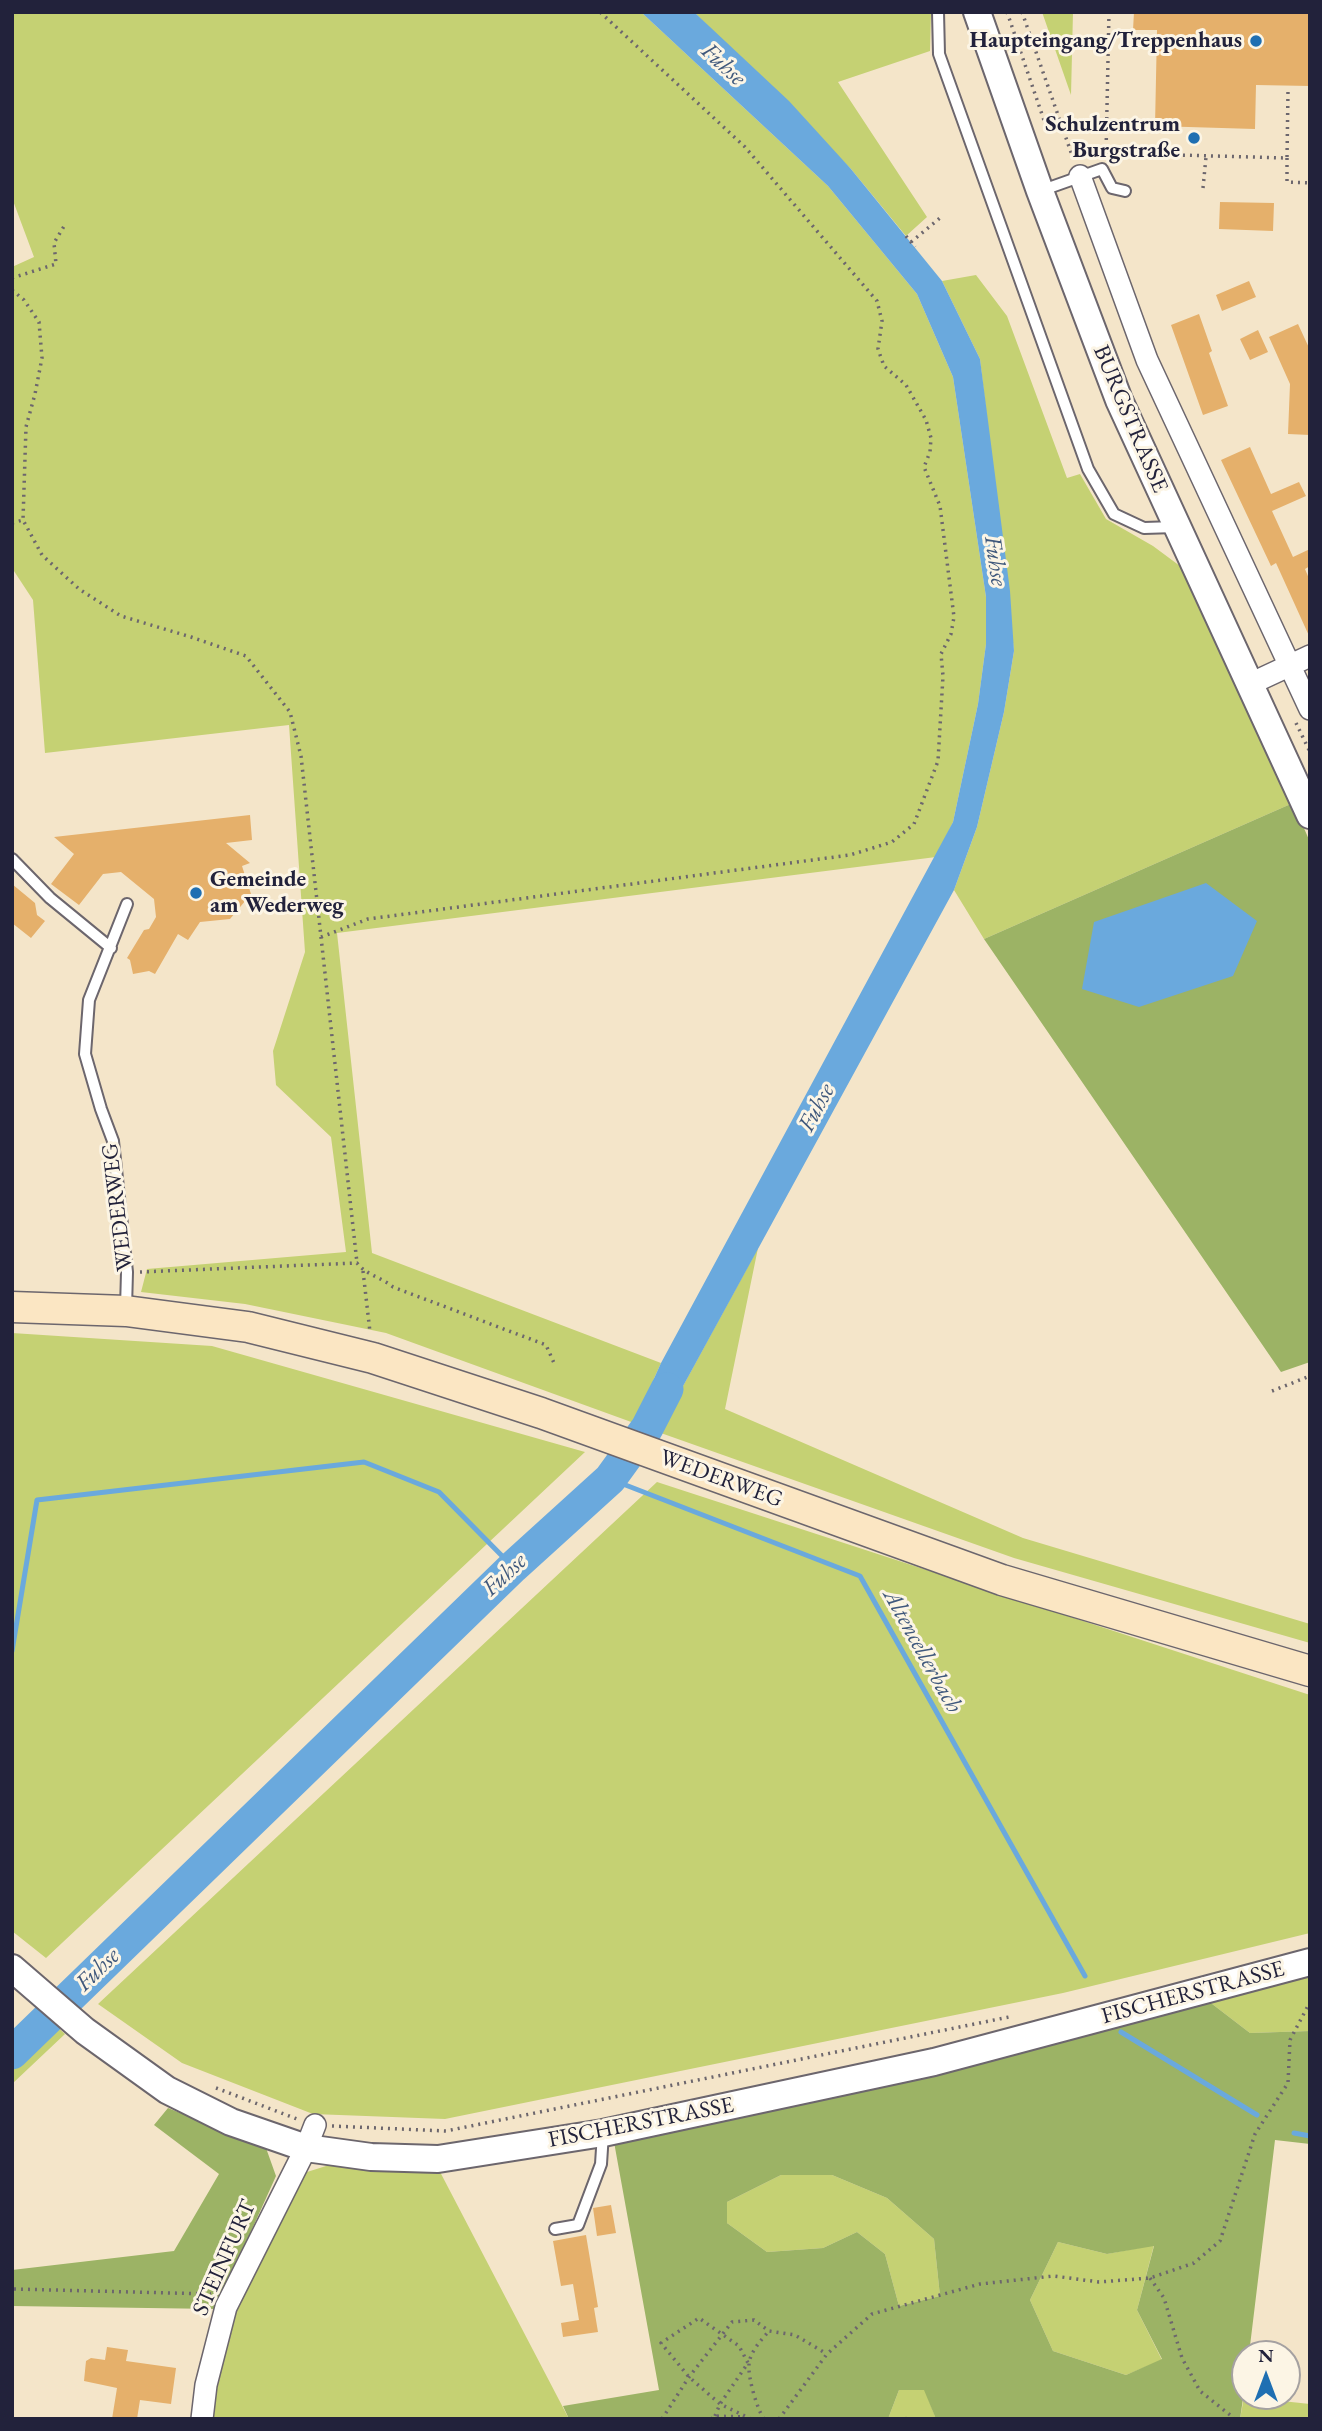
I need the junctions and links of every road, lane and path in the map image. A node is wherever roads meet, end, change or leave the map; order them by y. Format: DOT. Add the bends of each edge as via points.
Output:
graph roads {
  1 [pos="600,12"];
  2 [pos="938,12"];
  3 [pos="977,12"];
  4 [pos="1007,12"];
  5 [pos="1022,12"];
  6 [pos="1110,12"];
  7 [pos="1288,91"];
  8 [pos="1047,129"];
  9 [pos="1106,153"];
  10 [pos="1206,157"];
  11 [pos="1287,158"];
  12 [pos="1102,169"];
  13 [pos="1080,176"];
  14 [pos="1310,183"];
  15 [pos="1203,188"];
  16 [pos="1040,191"];
  17 [pos="1125,191"];
  18 [pos="940,218"];
  19 [pos="66,223"];
  20 [pos="906,236"];
  21 [pos="911,242"];
  22 [pos="915,247"];
  23 [pos="12,278"];
  24 [pos="12,290"];
  25 [pos="23,520"];
  26 [pos="12,523"];
  27 [pos="1177,527"];
  28 [pos="1310,656"];
  29 [pos="1289,665"];
  30 [pos="1250,684"];
  31 [pos="1310,709"];
  32 [pos="1310,815"];
  33 [pos="12,859"];
  34 [pos="127,904"];
  35 [pos="321,937"];
  36 [pos="111,948"];
  37 [pos="357,1263"];
  38 [pos="363,1271"];
  39 [pos="127,1272"];
  40 [pos="12,1307"];
  41 [pos="126,1311"];
  42 [pos="373,1359"];
  43 [pos="554,1363"];
  44 [pos="1310,1376"];
  45 [pos="1272,1391"];
  46 [pos="1310,1671"];
  47 [pos="1310,1962"];
  48 [pos="19,1973"];
  49 [pos="1310,2002"];
  50 [pos="1012,2016"];
  51 [pos="212,2086"];
  52 [pos="603,2133"];
  53 [pos="311,2137"];
  54 [pos="555,2230"];
  55 [pos="1150,2278"];
  56 [pos="14,2289"];
  57 [pos="232,2295"];
  58 [pos="769,2331"];
  59 [pos="723,2334"];
  60 [pos="827,2354"];
  61 [pos="748,2363"];
  62 [pos="689,2377"];
  63 [pos="719,2404"];
  64 [pos="713,2418"];
  65 [pos="749,2418"];
  66 [pos="202,2419"];
  67 [pos="662,2419"];
  68 [pos="764,2419"];
  69 [pos="779,2419"];
  70 [pos="1235,2419"];
  1 -- 35 [label="path" via="745,147 877,301 881,321 878,349 884,366 906,385 931,438 924,467 940,506 954,617 941,654 938,761 914,824 892,842 850,855 368,919"];
  2 -- 27 [label="lane" via="939,54 1088,469 1114,514 1144,528"];
  3 -- 16 [label="street, BURGSTRASSE"];
  4 -- 8 [label="path"];
  5 -- 13 [label="path"];
  6 -- 9 [label="path"];
  7 -- 11 [label="path"];
  9 -- 10 [label="path"];
  9 -- 12 [label="path"];
  10 -- 11 [label="path"];
  10 -- 15 [label="path"];
  11 -- 14 [label="path" via="1287,182"];
  12 -- 13 [label="lane"];
  12 -- 17 [label="lane" via="1112,188"];
  13 -- 16 [label="lane"];
  13 -- 29 [label="street, BURGSTRASSE" via="1147,360"];
  16 -- 27 [label="street, BURGSTRASSE" via="1119,400"];
  18 -- 21 [label="path"];
  19 -- 23 [label="path" via="54,243 56,264"];
  20 -- 21 [label="path"];
  21 -- 22 [label="path"];
  24 -- 25 [label="path" via="39,322 42,358 26,427"];
  25 -- 26 [label="path"];
  25 -- 35 [label="path" via="42,555 79,589 121,616 246,656 289,712 301,756"];
  27 -- 30 [label="street, BURGSTRASSE"];
  28 -- 29 [label="street"];
  29 -- 30 [label="street"];
  29 -- 31 [label="street, BURGSTRASSE"];
  30 -- 32 [label="street, BURGSTRASSE"];
  33 -- 36 [label="lane" via="50,898"];
  34 -- 36 [label="lane, WEDERWEG"];
  35 -- 37 [label="path"];
  36 -- 39 [label="lane, WEDERWEG" via="89,1000 85,1054 113,1141"];
  37 -- 38 [label="path"];
  37 -- 39 [label="path"];
  38 -- 42 [label="path"];
  38 -- 43 [label="path" via="393,1287 546,1345"];
  39 -- 41 [label="lane, WEDERWEG"];
  40 -- 41 [label="main road, WEDERWEG"];
  41 -- 42 [label="main road, WEDERWEG" via="248,1327"];
  42 -- 46 [label="main road, WEDERWEG" via="541,1412 1002,1580"];
  44 -- 45 [label="path"];
  47 -- 52 [label="street, FISCHERSTRASSE" via="934,2062"];
  48 -- 53 [label="street, FISCHERSTRASSE" via="85,2031 167,2090 231,2122"];
  49 -- 55 [label="path" via="1290,2040 1288,2083 1255,2134 1220,2241 1194,2263"];
  50 -- 53 [label="path" via="446,2131"];
  51 -- 53 [label="path"];
  52 -- 53 [label="street, FISCHERSTRASSE" via="438,2159 371,2157"];
  52 -- 54 [label="lane" via="601,2164 578,2225"];
  53 -- 57 [label="street, STEINFURT"];
  55 -- 60 [label="path" via="1099,2282 1054,2276 980,2284 872,2314"];
  55 -- 70 [label="path" via="1164,2298 1182,2358 1200,2391"];
  56 -- 57 [label="path"];
  57 -- 66 [label="street, STEINFURT" via="206,2385"];
  58 -- 59 [label="path" via="754,2320 732,2322"];
  58 -- 60 [label="path" via="795,2335"];
  58 -- 61 [label="path"];
  59 -- 61 [label="path" via="739,2346"];
  59 -- 62 [label="path"];
  59 -- 62 [label="path" via="699,2318 661,2343"];
  60 -- 69 [label="path"];
  61 -- 63 [label="path"];
  61 -- 68 [label="path"];
  62 -- 63 [label="path"];
  62 -- 67 [label="path"];
  63 -- 64 [label="path"];
  63 -- 65 [label="path"];
  64 -- 65 [label="path"];
}
